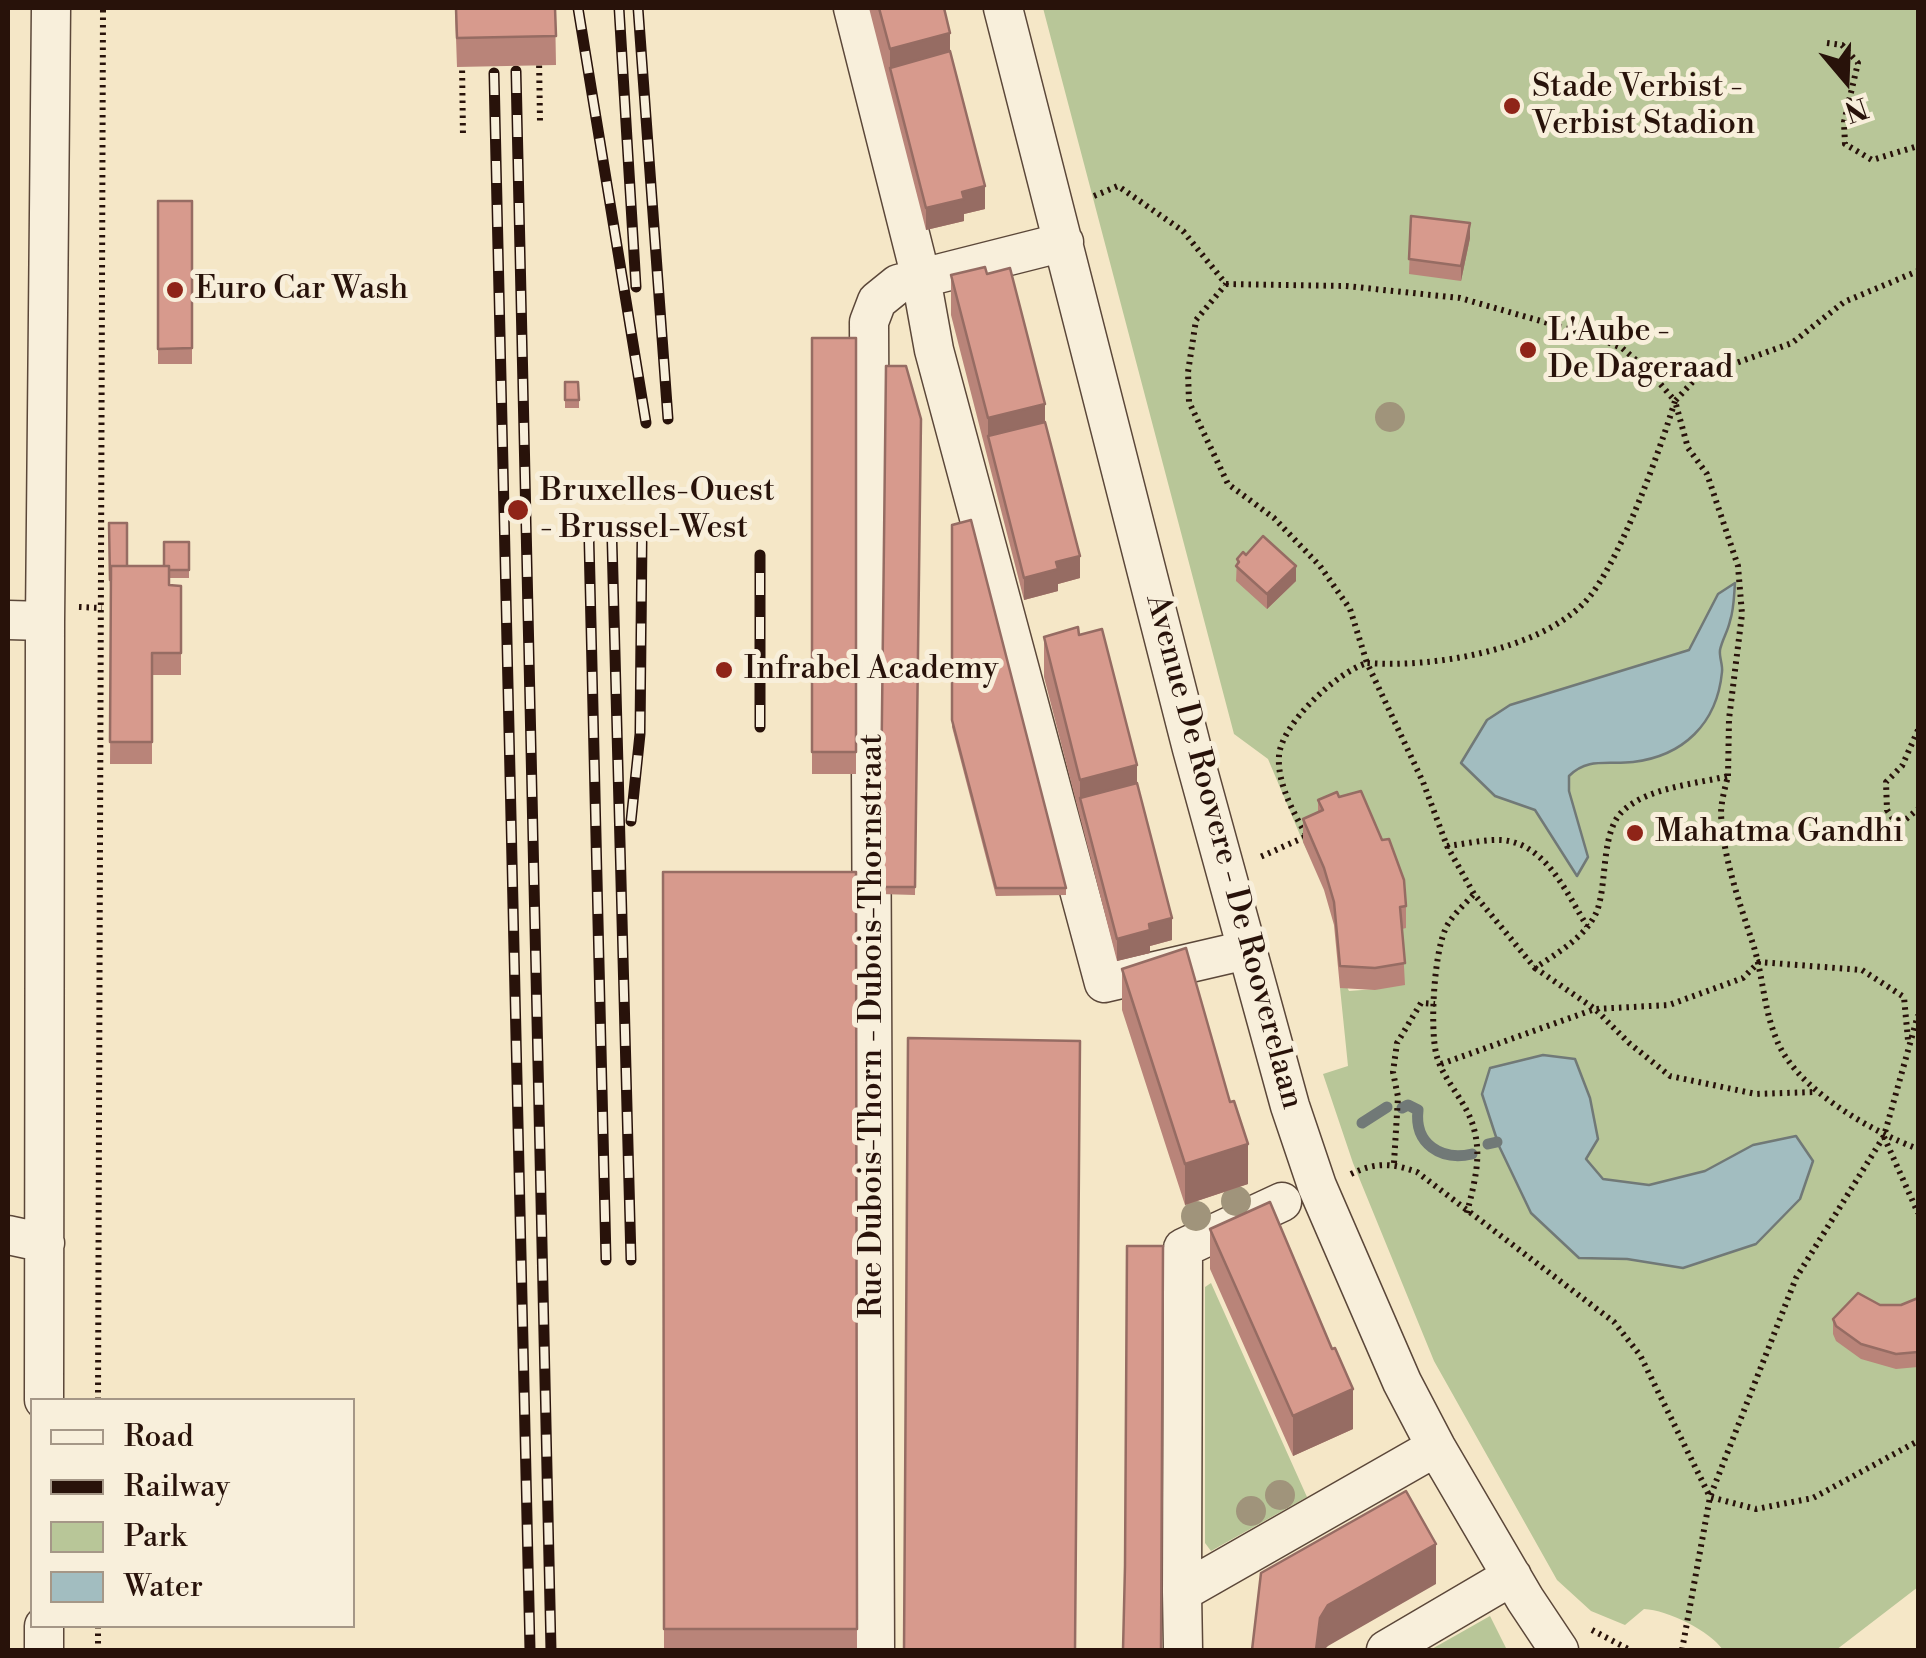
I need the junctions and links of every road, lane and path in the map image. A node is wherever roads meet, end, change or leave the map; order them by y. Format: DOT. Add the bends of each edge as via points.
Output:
graph roads {
  1 [pos="51,8"];
  2 [pos="104,8"];
  3 [pos="854,8"];
  4 [pos="1003,8"];
  5 [pos="1828,42"];
  6 [pos="539,54"];
  7 [pos="462,57"];
  8 [pos="540,121"];
  9 [pos="463,136"];
  10 [pos="1918,146"];
  11 [pos="1094,196"];
  12 [pos="1064,242"];
  13 [pos="1918,271"];
  14 [pos="921,278"];
  15 [pos="1226,284"];
  16 [pos="1674,401"];
  17 [pos="8,620"];
  18 [pos="45,621"];
  19 [pos="1367,663"];
  20 [pos="1918,730"];
  21 [pos="1728,776"];
  22 [pos="1918,808"];
  23 [pos="1447,846"];
  24 [pos="1223,864"];
  25 [pos="1474,894"];
  26 [pos="1587,926"];
  27 [pos="1246,950"];
  28 [pos="1759,962"];
  29 [pos="1534,968"];
  30 [pos="1435,1004"];
  31 [pos="1595,1009"];
  32 [pos="1918,1015"];
  33 [pos="1908,1047"];
  34 [pos="1441,1064"];
  35 [pos="1816,1092"];
  36 [pos="1884,1136"];
  37 [pos="1918,1148"];
  38 [pos="1394,1164"];
  39 [pos="1345,1177"];
  40 [pos="1282,1202"];
  41 [pos="1467,1213"];
  42 [pos="1918,1213"];
  43 [pos="8,1235"];
  44 [pos="45,1243"];
  45 [pos="44,1398"];
  46 [pos="98,1398"];
  47 [pos="1918,1441"];
  48 [pos="1436,1447"];
  49 [pos="1710,1497"];
  50 [pos="1512,1576"];
  51 [pos="1182,1592"];
  52 [pos="876,1650"];
  53 [pos="1183,1650"];
  54 [pos="1386,1650"];
  55 [pos="1559,1650"];
  56 [pos="1682,1650"];
  1 -- 18 [label="street"];
  2 -- 46 [label="path"];
  3 -- 14 [label="street"];
  4 -- 12 [label="street, Avenue De Roovere - De Rooverelaan"];
  5 -- 10 [label="path" via="1842,45 1858,63 1845,144 1872,160"];
  6 -- 8 [label="path"];
  7 -- 9 [label="path"];
  11 -- 15 [label="path" via="1118,186 1183,230"];
  12 -- 14 [label="street, Rue Dubois-Thorn - Dubois-Thornstraat"];
  12 -- 24 [label="street, Avenue De Roovere - De Rooverelaan"];
  13 -- 16 [label="path" via="1844,302 1792,342 1697,377"];
  14 -- 27 [label="street" via="934,350 1104,983"];
  14 -- 52 [label="street, Rue Dubois-Thorn - Dubois-Thornstraat" via="877,300 869,322"];
  15 -- 16 [label="path" via="1346,286 1460,298 1622,348"];
  15 -- 19 [label="path" via="1196,320 1189,402 1228,484 1286,530 1350,609"];
  16 -- 19 [label="path" via="1607,568 1584,602 1525,638 1459,658"];
  16 -- 21 [label="path" via="1738,566 1742,614"];
  17 -- 18 [label="street"];
  18 -- 44 [label="street"];
  19 -- 23 [label="path"];
  19 -- 24 [label="path" via="1331,681 1279,754 1283,782 1307,836 1258,858"];
  20 -- 22 [label="path" via="1902,766 1886,782 1887,810 1898,826"];
  21 -- 26 [label="path" via="1649,796 1623,810 1608,832 1603,884"];
  21 -- 28 [label="path" via="1721,812 1733,882"];
  23 -- 25 [label="path"];
  23 -- 26 [label="path" via="1500,840 1525,845 1552,869"];
  24 -- 27 [label="street, Avenue De Roovere - De Rooverelaan"];
  25 -- 29 [label="path"];
  25 -- 30 [label="path" via="1445,927"];
  26 -- 29 [label="path"];
  27 -- 48 [label="street, Avenue De Roovere - De Rooverelaan" via="1317,1186"];
  28 -- 31 [label="path" via="1744,978 1669,1005"];
  28 -- 33 [label="path" via="1862,970 1904,997"];
  28 -- 35 [label="path" via="1777,1043"];
  29 -- 31 [label="path"];
  30 -- 34 [label="path"];
  30 -- 38 [label="path" via="1421,1003 1397,1044"];
  31 -- 34 [label="path"];
  31 -- 35 [label="path" via="1670,1076 1756,1094"];
  32 -- 33 [label="path"];
  33 -- 36 [label="path"];
  34 -- 41 [label="path" via="1475,1130 1479,1163"];
  35 -- 36 [label="path"];
  36 -- 37 [label="path"];
  36 -- 42 [label="path"];
  36 -- 49 [label="path" via="1796,1278"];
  38 -- 39 [label="path"];
  38 -- 41 [label="path" via="1417,1172"];
  40 -- 51 [label="street" via="1183,1248"];
  41 -- 49 [label="path" via="1614,1322 1640,1356"];
  43 -- 44 [label="street"];
  44 -- 45 [label="street"];
  47 -- 49 [label="path" via="1814,1498 1756,1509"];
  48 -- 50 [label="street, Avenue De Roovere - De Rooverelaan"];
  48 -- 51 [label="street"];
  49 -- 56 [label="path"];
  50 -- 54 [label="street"];
  50 -- 55 [label="street, Avenue De Roovere - De Rooverelaan"];
  51 -- 53 [label="street"];
}
